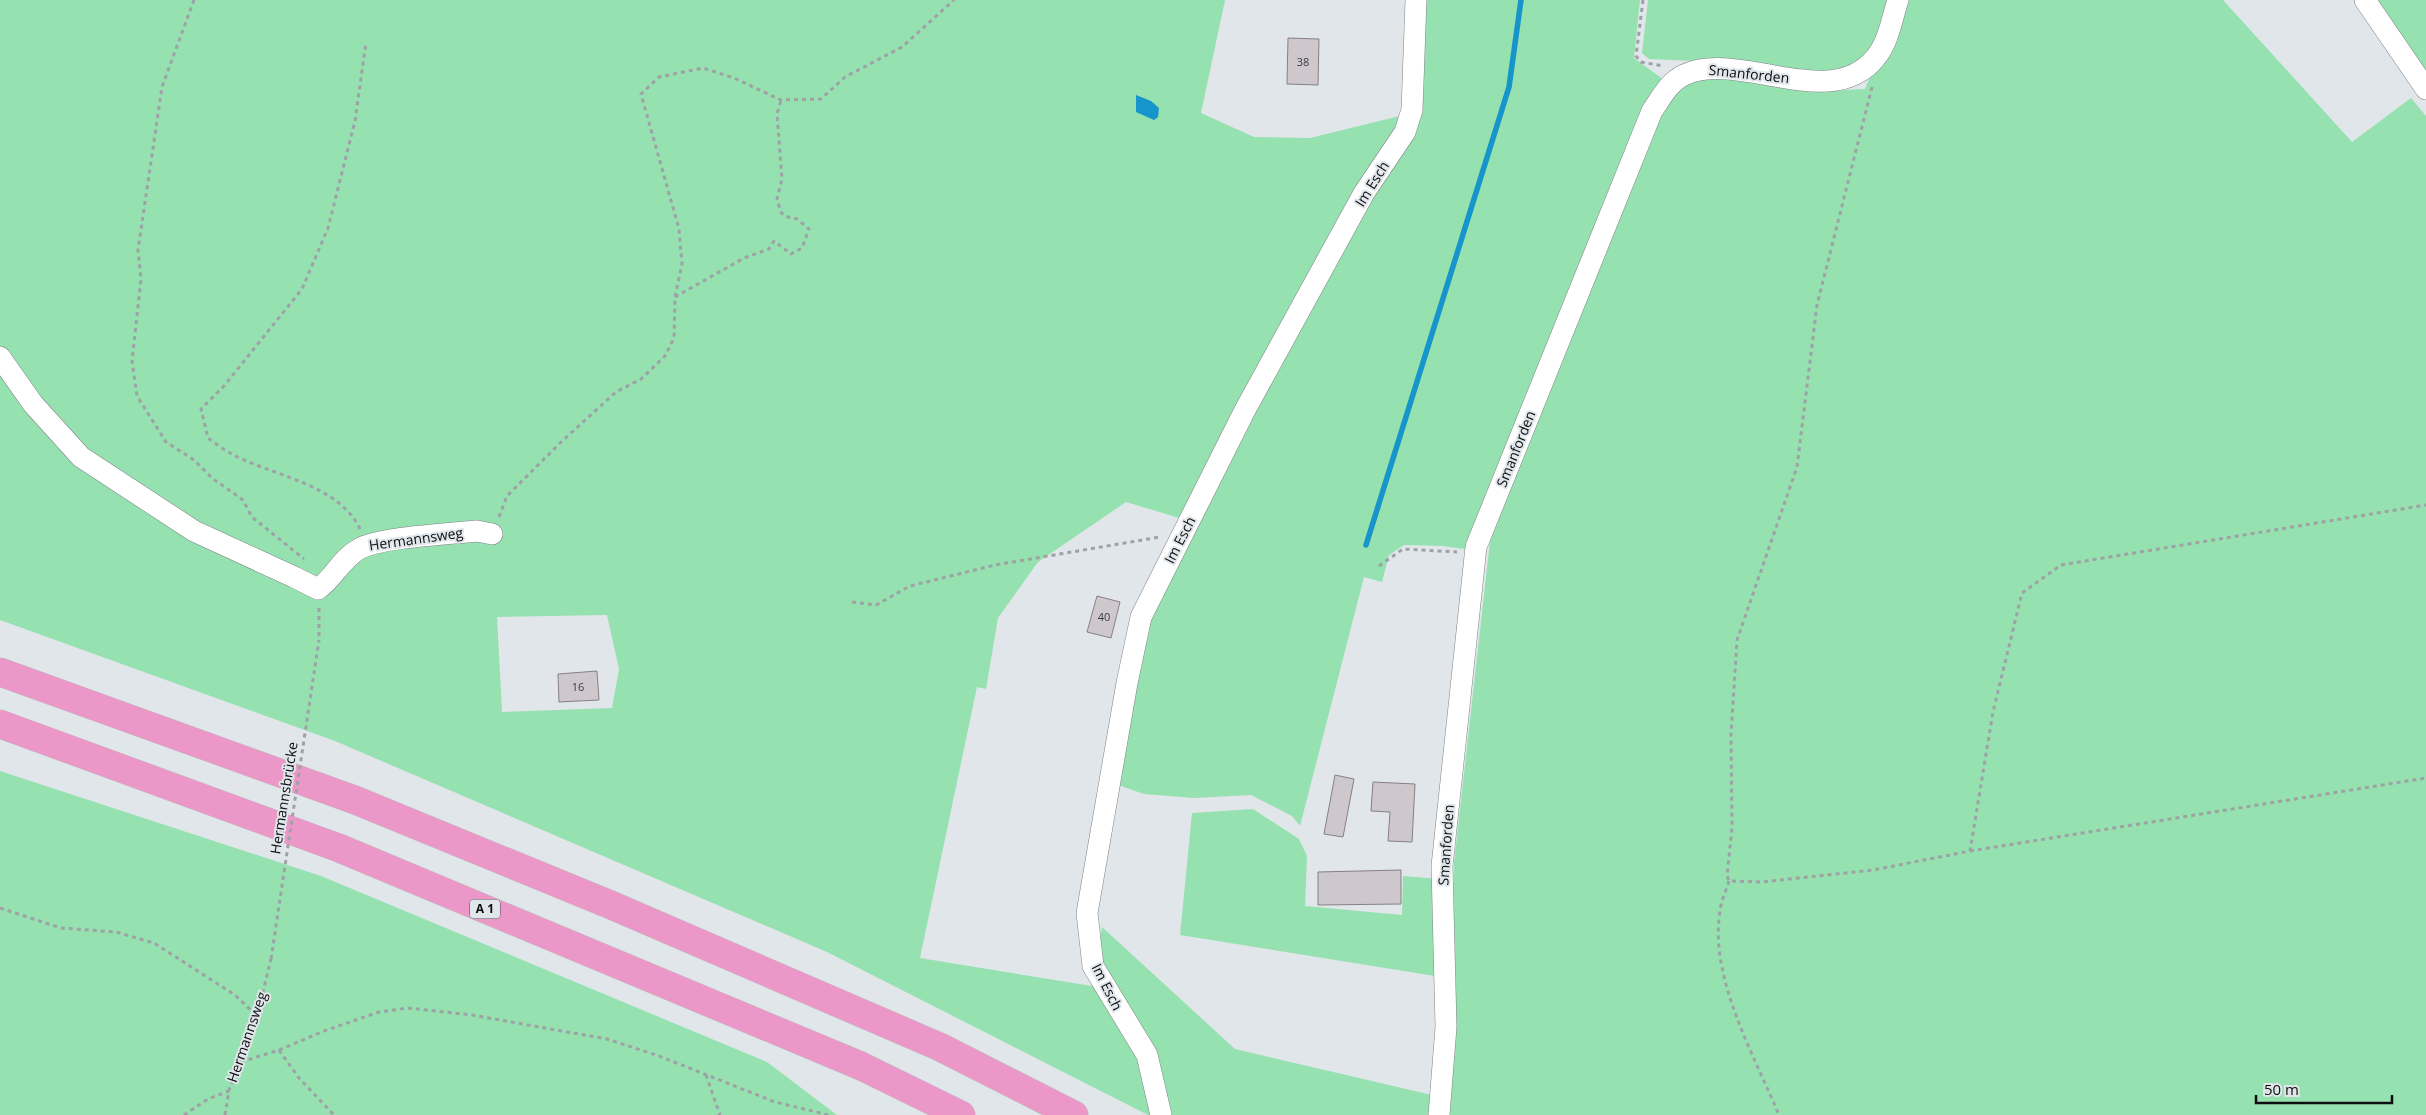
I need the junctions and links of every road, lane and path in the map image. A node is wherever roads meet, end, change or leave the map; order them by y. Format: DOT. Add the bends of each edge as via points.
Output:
graph roads {
  1 [pos="194,0"];
  2 [pos="954,0"];
  3 [pos="1416,0"];
  4 [pos="1643,0"];
  5 [pos="1898,0"];
  6 [pos="2365,0"];
  7 [pos="366,42"];
  8 [pos="1861,71"];
  9 [pos="1683,75"];
  10 [pos="2426,89"];
  11 [pos="781,100"];
  12 [pos="675,297"];
  13 [pos="0,357"];
  14 [pos="2426,505"];
  15 [pos="492,534"];
  16 [pos="1183,534"];
  17 [pos="368,546"];
  18 [pos="1475,554"];
  19 [pos="1379,566"];
  20 [pos="318,589"];
  21 [pos="852,602"];
  22 [pos="0,672"];
  23 [pos="0,724"];
  24 [pos="2426,778"];
  25 [pos="1970,851"];
  26 [pos="1729,881"];
  27 [pos="0,908"];
  28 [pos="271,960"];
  29 [pos="257,1016"];
  30 [pos="279,1050"];
  31 [pos="240,1062"];
  32 [pos="706,1074"];
  33 [pos="229,1090"];
  34 [pos="1064,1110"];
  35 [pos="1161,1112"];
  36 [pos="184,1115"];
  37 [pos="225,1115"];
  38 [pos="334,1115"];
  39 [pos="720,1115"];
  40 [pos="829,1115"];
  41 [pos="961,1115"];
  42 [pos="1439,1115"];
  43 [pos="1779,1115"];
  1 -- 20 [label="path" via="162,87 138,250 141,279 132,361 137,396 166,442 243,500 252,517 305,560 315,571"];
  2 -- 11 [label="path" via="902,47 845,77 821,99"];
  3 -- 16 [label="street, Im Esch" via="1412,110 1405,132 1359,202 1245,410"];
  4 -- 9 [label="path" via="1636,56 1641,62 1673,68"];
  5 -- 8 [label="street, Smanforden" via="1877,56"];
  6 -- 10 [label="street"];
  7 -- 17 [label="path" via="355,121 328,228 302,289 224,386 201,409 208,438 231,454 283,473 338,502 355,519"];
  8 -- 9 [label="street, Smanforden" via="1842,79 1814,81 1722,70 1699,70"];
  8 -- 26 [label="path" via="1873,78 1817,305 1797,467 1737,640 1731,735"];
  9 -- 18 [label="street, Smanforden" via="1666,90 1652,111"];
  11 -- 12 [label="path" via="777,114 782,179 777,199 784,216 797,219 809,229 802,248 791,254 774,241 769,249 744,258"];
  11 -- 12 [label="path" via="734,78 702,68 659,77 640,94 679,229 682,264"];
  12 -- 15 [label="path" via="674,338 665,356 641,379 616,392 508,496"];
  13 -- 20 [label="street" via="33,404 81,457 194,531"];
  14 -- 25 [label="path" via="2061,565 2022,592 1993,712"];
  15 -- 17 [label="street, Hermannsweg" via="477,531"];
  16 -- 21 [label="path" via="986,568 910,586 876,605"];
  16 -- 35 [label="street, Im Esch" via="1141,617 1087,913 1093,966 1147,1055"];
  17 -- 20 [label="street, Hermannsweg" via="350,555"];
  18 -- 19 [label="path" via="1441,549 1403,549"];
  18 -- 42 [label="street, Smanforden" via="1442,866 1446,1027"];
  20 -- 28 [label="path, Hermannsbrücke, bridge" via="319,640"];
  22 -- 34 [label="highway" via="355,800 574,890 940,1047"];
  23 -- 41 [label="highway, A 1" via="339,848 861,1066"];
  24 -- 25 [label="path"];
  25 -- 26 [label="path" via="1873,870 1762,882"];
  26 -- 43 [label="path" via="1720,911 1719,959 1729,995"];
  27 -- 29 [label="path" via="61,928 116,932 154,943 236,995"];
  28 -- 29 [label="path, Hermannsweg"];
  29 -- 31 [label="path, Hermannsweg"];
  30 -- 31 [label="path"];
  30 -- 32 [label="path" via="379,1012 408,1008 472,1015 607,1039"];
  30 -- 38 [label="path" via="299,1078"];
  31 -- 33 [label="path, Hermannsweg"];
  32 -- 39 [label="path"];
  32 -- 40 [label="path" via="775,1102"];
  33 -- 36 [label="path"];
  33 -- 37 [label="path, Hermannsweg"];
}
